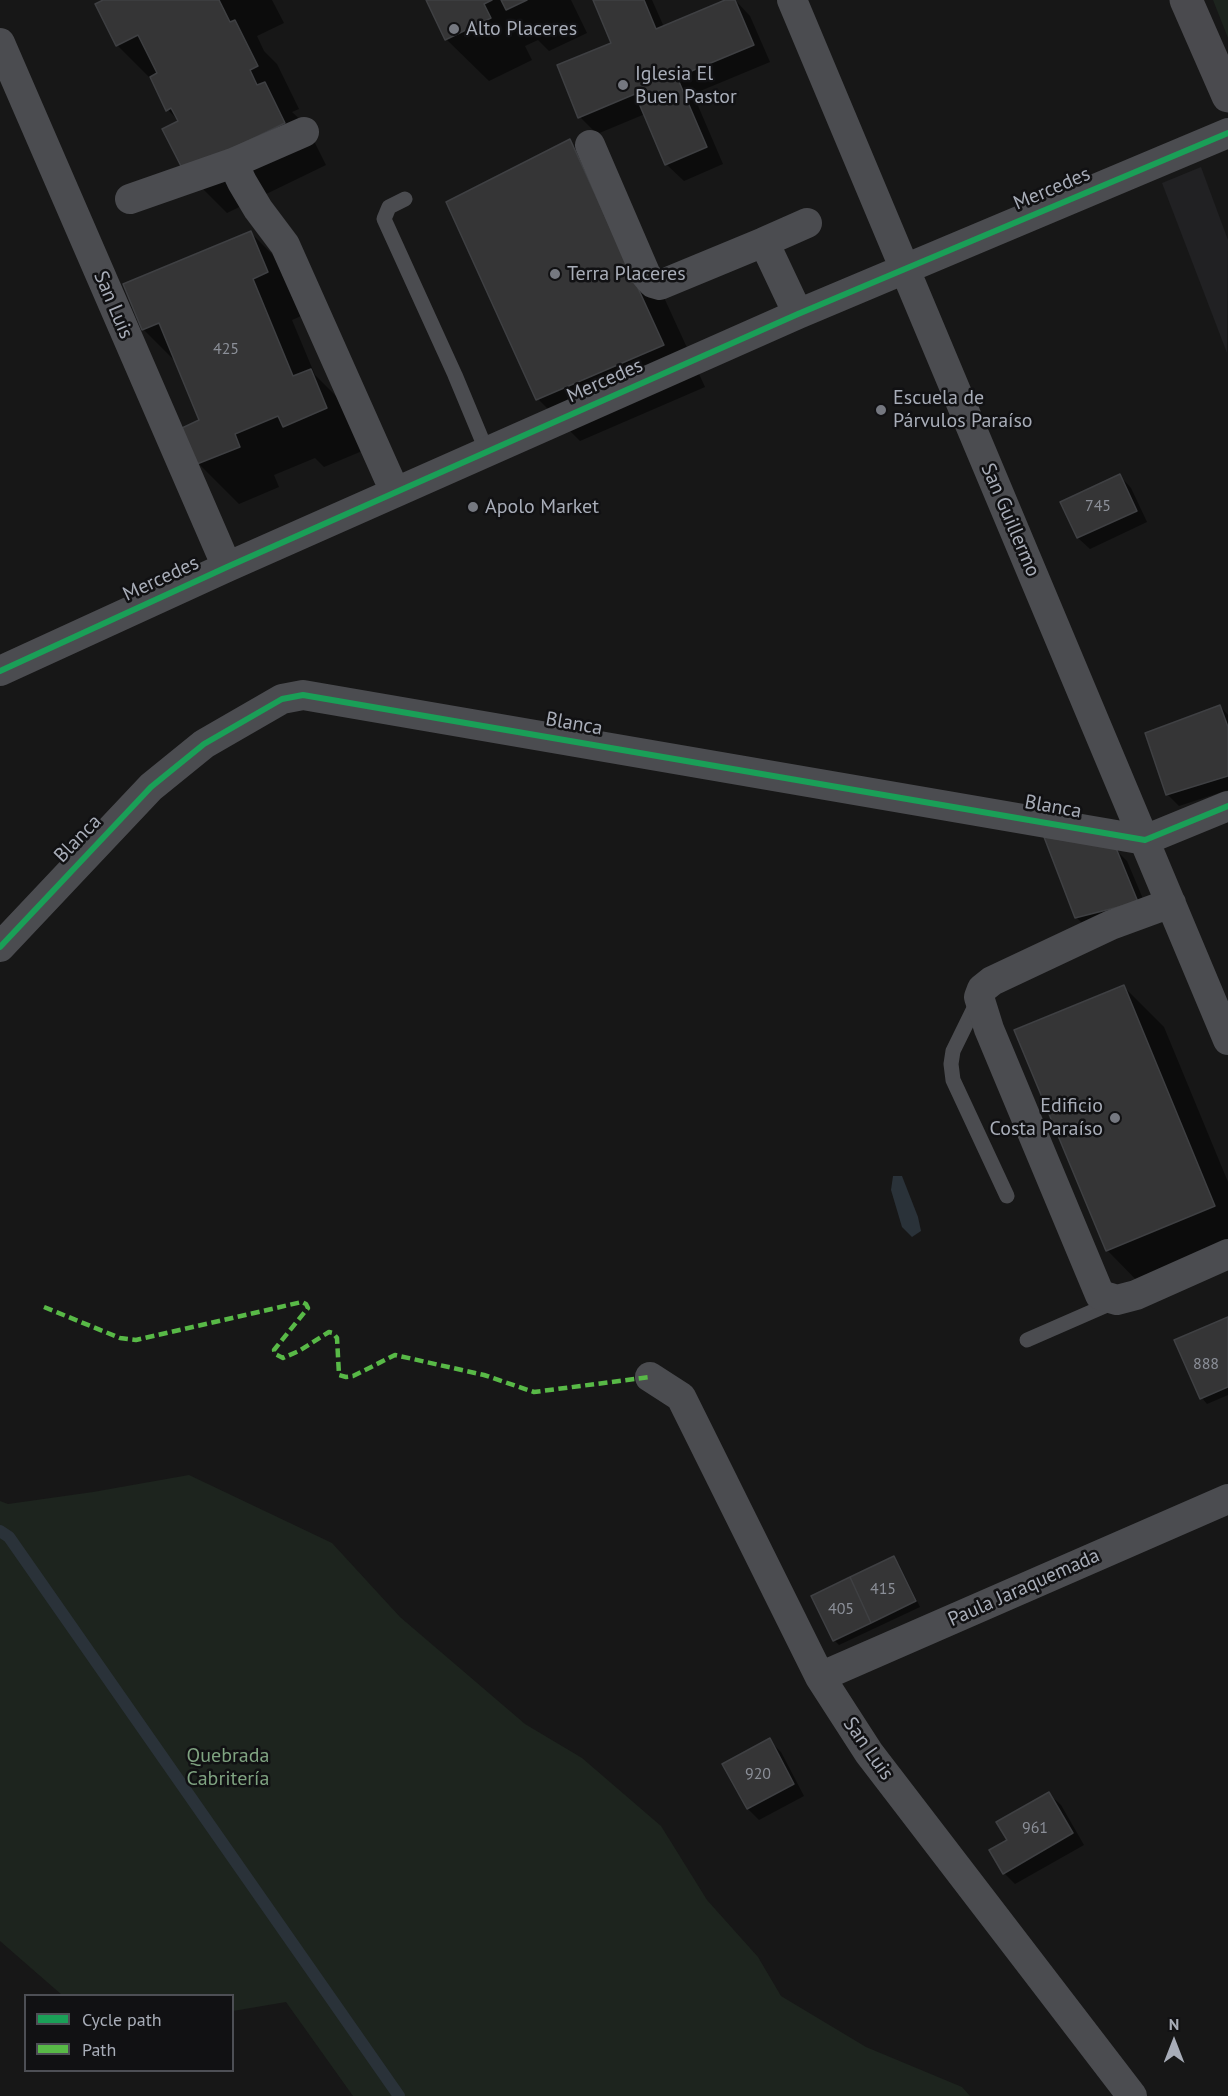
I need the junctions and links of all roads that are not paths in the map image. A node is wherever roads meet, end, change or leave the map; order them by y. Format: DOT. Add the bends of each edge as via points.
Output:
graph roads {
  1 [pos="792,0"];
  2 [pos="1186,0"];
  3 [pos="0,43"];
  4 [pos="1228,96"];
  5 [pos="304,132"];
  6 [pos="1228,133"];
  7 [pos="590,145"];
  8 [pos="233,163"];
  9 [pos="130,199"];
  10 [pos="405,199"];
  11 [pos="807,223"];
  12 [pos="764,242"];
  13 [pos="903,268"];
  14 [pos="798,314"];
  15 [pos="487,452"];
  16 [pos="395,492"];
  17 [pos="227,567"];
  18 [pos="0,671"];
  19 [pos="1228,806"];
  20 [pos="1145,840"];
  21 [pos="1171,903"];
  22 [pos="0,947"];
  23 [pos="979,997"];
  24 [pos="1228,1040"];
  25 [pos="1007,1196"];
  26 [pos="1228,1254"];
  27 [pos="1117,1300"];
  28 [pos="1027,1340"];
  29 [pos="650,1377"];
  30 [pos="1228,1499"];
  31 [pos="820,1677"];
  32 [pos="1132,2096"];
  1 -- 13 [label="street, San Guillermo"];
  2 -- 4 [label="main road"];
  3 -- 17 [label="street, San Luis"];
  5 -- 8 [label="street"];
  6 -- 13 [label="street, Mercedes"];
  7 -- 12 [label="street" via="646,275 654,283 660,285"];
  8 -- 9 [label="street"];
  8 -- 16 [label="street" via="285,245"];
  10 -- 15 [label="lane" via="388,207 384,219"];
  11 -- 12 [label="street"];
  12 -- 14 [label="street"];
  13 -- 14 [label="street, Mercedes"];
  13 -- 20 [label="street, San Guillermo"];
  14 -- 15 [label="street, Mercedes"];
  15 -- 16 [label="street, Mercedes"];
  16 -- 17 [label="street, Mercedes"];
  17 -- 18 [label="street, Mercedes"];
  19 -- 20 [label="street"];
  20 -- 21 [label="street, San Guillermo"];
  20 -- 22 [label="street, Blanca" via="303,695 282,699 204,744 151,787"];
  21 -- 23 [label="street" via="1111,925 992,981"];
  21 -- 24 [label="street, San Guillermo"];
  23 -- 25 [label="lane" via="953,1051 953,1080"];
  23 -- 27 [label="street" via="1100,1295"];
  26 -- 27 [label="street"];
  27 -- 28 [label="lane"];
  29 -- 31 [label="street, San Luis" via="681,1397"];
  30 -- 31 [label="street, Paula Jaraquemada"];
  31 -- 32 [label="street, San Luis" via="869,1753"];
}
